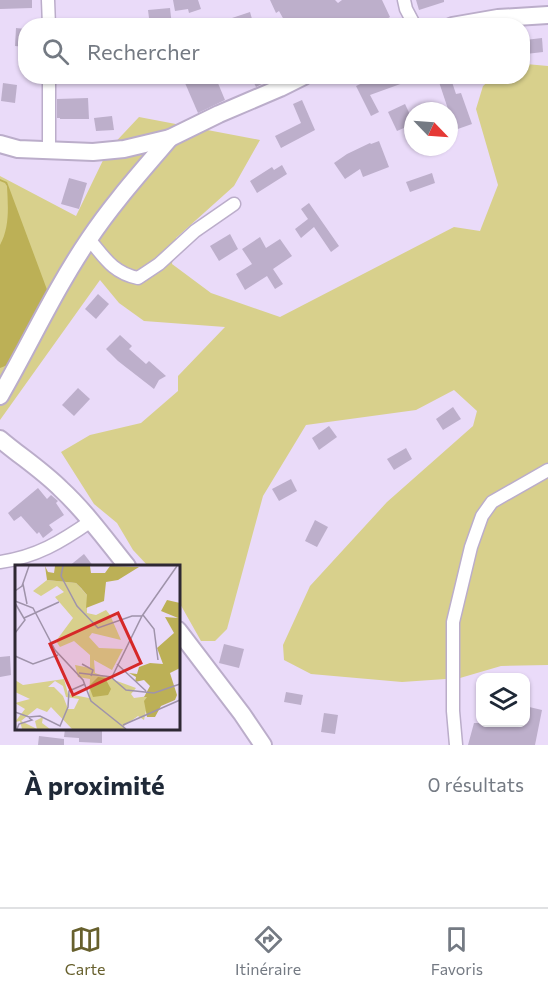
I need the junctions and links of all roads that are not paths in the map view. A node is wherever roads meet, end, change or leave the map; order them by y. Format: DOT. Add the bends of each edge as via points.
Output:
graph roads {
  1 [pos="48,0"];
  2 [pos="404,0"];
  3 [pos="548,15"];
  4 [pos="49,18"];
  5 [pos="411,18"];
  6 [pos="498,18"];
  7 [pos="49,84"];
  8 [pos="288,84"];
  9 [pos="170,138"];
  10 [pos="0,144"];
  11 [pos="49,150"];
  12 [pos="234,204"];
  13 [pos="88,239"];
  14 [pos="0,396"];
  15 [pos="0,439"];
  16 [pos="548,470"];
  17 [pos="91,521"];
  18 [pos="0,562"];
  19 [pos="125,565"];
  20 [pos="180,633"];
  21 [pos="263,745"];
  22 [pos="456,745"];
  1 -- 4 [label="street"];
  2 -- 5 [label="street"];
  3 -- 6 [label="street"];
  7 -- 11 [label="street"];
  8 -- 9 [label="street"];
  9 -- 11 [label="street" via="124,149"];
  9 -- 13 [label="street"];
  10 -- 11 [label="street"];
  12 -- 13 [label="street" via="138,278 125,276"];
  13 -- 14 [label="street"];
  15 -- 17 [label="street" via="40,469"];
  16 -- 22 [label="street" via="492,502 482,516 471,547 453,622"];
  17 -- 18 [label="street" via="40,552"];
  17 -- 19 [label="street"];
  20 -- 21 [label="street"];
}
